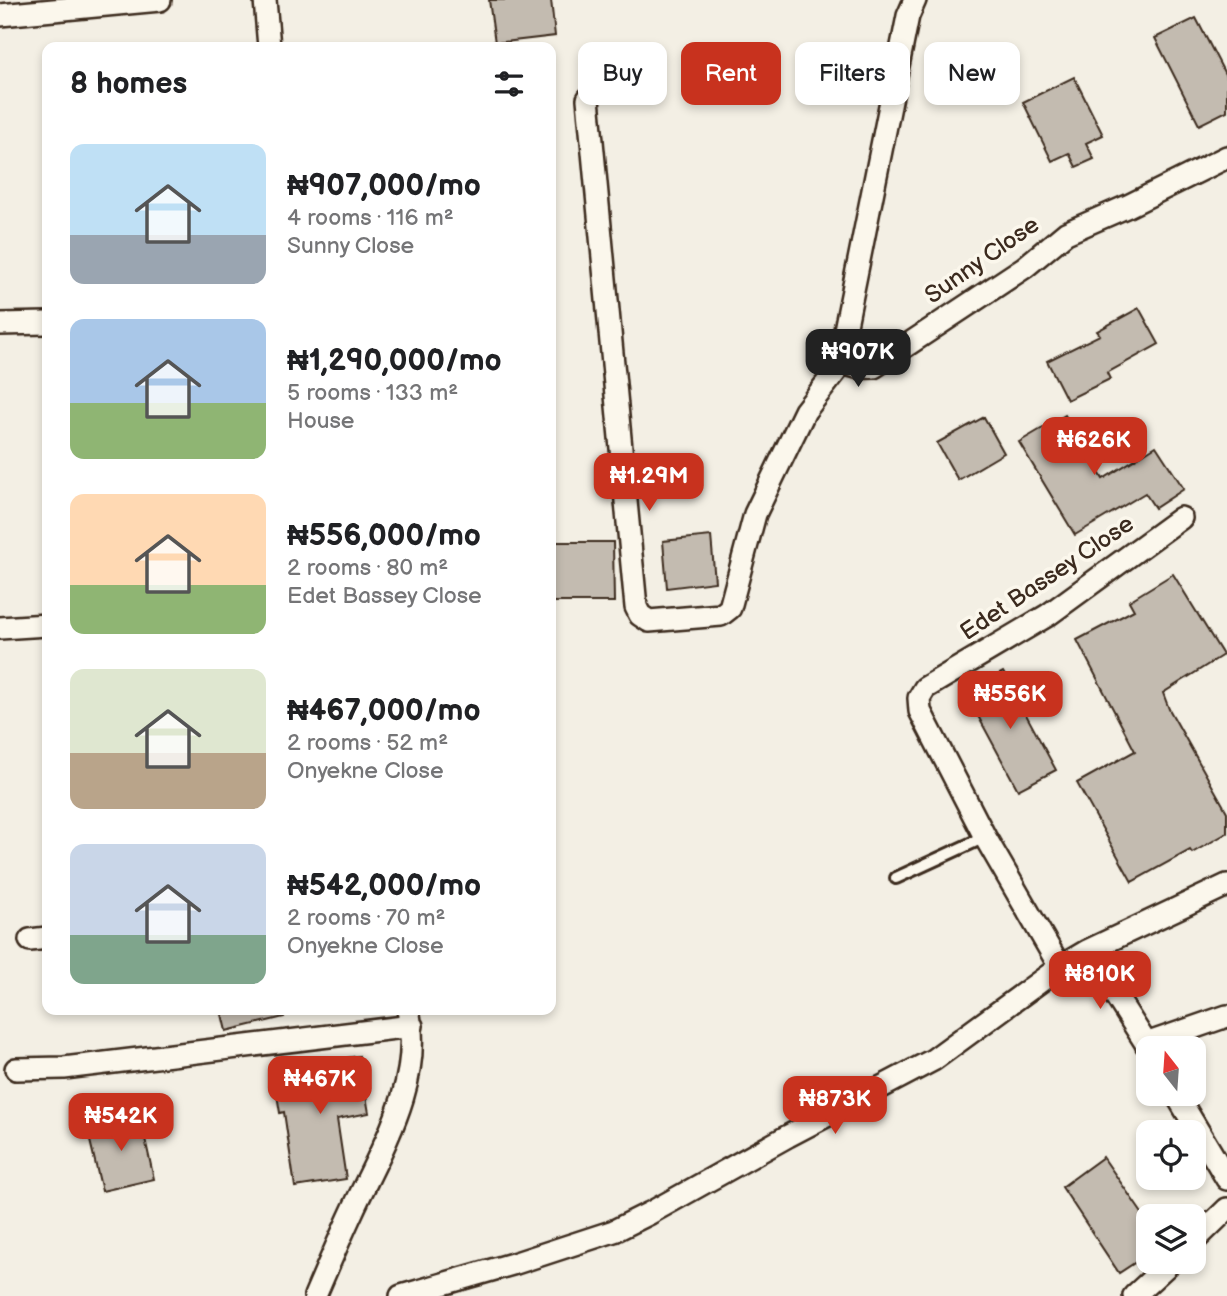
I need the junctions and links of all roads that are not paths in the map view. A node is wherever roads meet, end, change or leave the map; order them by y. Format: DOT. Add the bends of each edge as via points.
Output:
graph roads {
  1 [pos="160,0"];
  2 [pos="265,0"];
  3 [pos="915,0"];
  4 [pos="0,15"];
  5 [pos="269,42"];
  6 [pos="589,105"];
  7 [pos="1226,161"];
  8 [pos="42,323"];
  9 [pos="0,324"];
  10 [pos="844,361"];
  11 [pos="1181,518"];
  12 [pos="42,625"];
  13 [pos="0,628"];
  14 [pos="985,837"];
  15 [pos="896,878"];
  16 [pos="1227,885"];
  17 [pos="1087,951"];
  18 [pos="1059,967"];
  19 [pos="1227,1016"];
  20 [pos="410,1018"];
  21 [pos="1141,1036"];
  22 [pos="1174,1036"];
  23 [pos="16,1069"];
  24 [pos="1183,1106"];
  25 [pos="1227,1178"];
  26 [pos="1227,1209"];
  27 [pos="1206,1229"];
  28 [pos="1158,1274"];
  29 [pos="314,1296"];
  30 [pos="401,1296"];
  31 [pos="1134,1296"];
  1 -- 4 [label="street"];
  2 -- 5 [label="street"];
  3 -- 10 [label="street" via="878,161 841,350"];
  6 -- 10 [label="street" via="640,615 649,621 721,615 730,608 755,514 805,411"];
  7 -- 10 [label="street, Sunny Close" via="1066,233 1025,267 874,367 853,368"];
  8 -- 9 [label="street"];
  11 -- 14 [label="street, Edet Bassey Close" via="1048,615 922,692 920,711"];
  12 -- 13 [label="street"];
  14 -- 15 [label="lane"];
  14 -- 18 [label="street, Edet Bassey Close"];
  16 -- 17 [label="street"];
  17 -- 18 [label="street"];
  17 -- 21 [label="street"];
  18 -- 30 [label="street" via="933,1060 614,1231"];
  19 -- 22 [label="street"];
  20 -- 23 [label="street" via="64,1068"];
  20 -- 29 [label="street" via="412,1052 400,1109"];
  24 -- 25 [label="street"];
  26 -- 27 [label="street"];
  28 -- 31 [label="street"];
}
